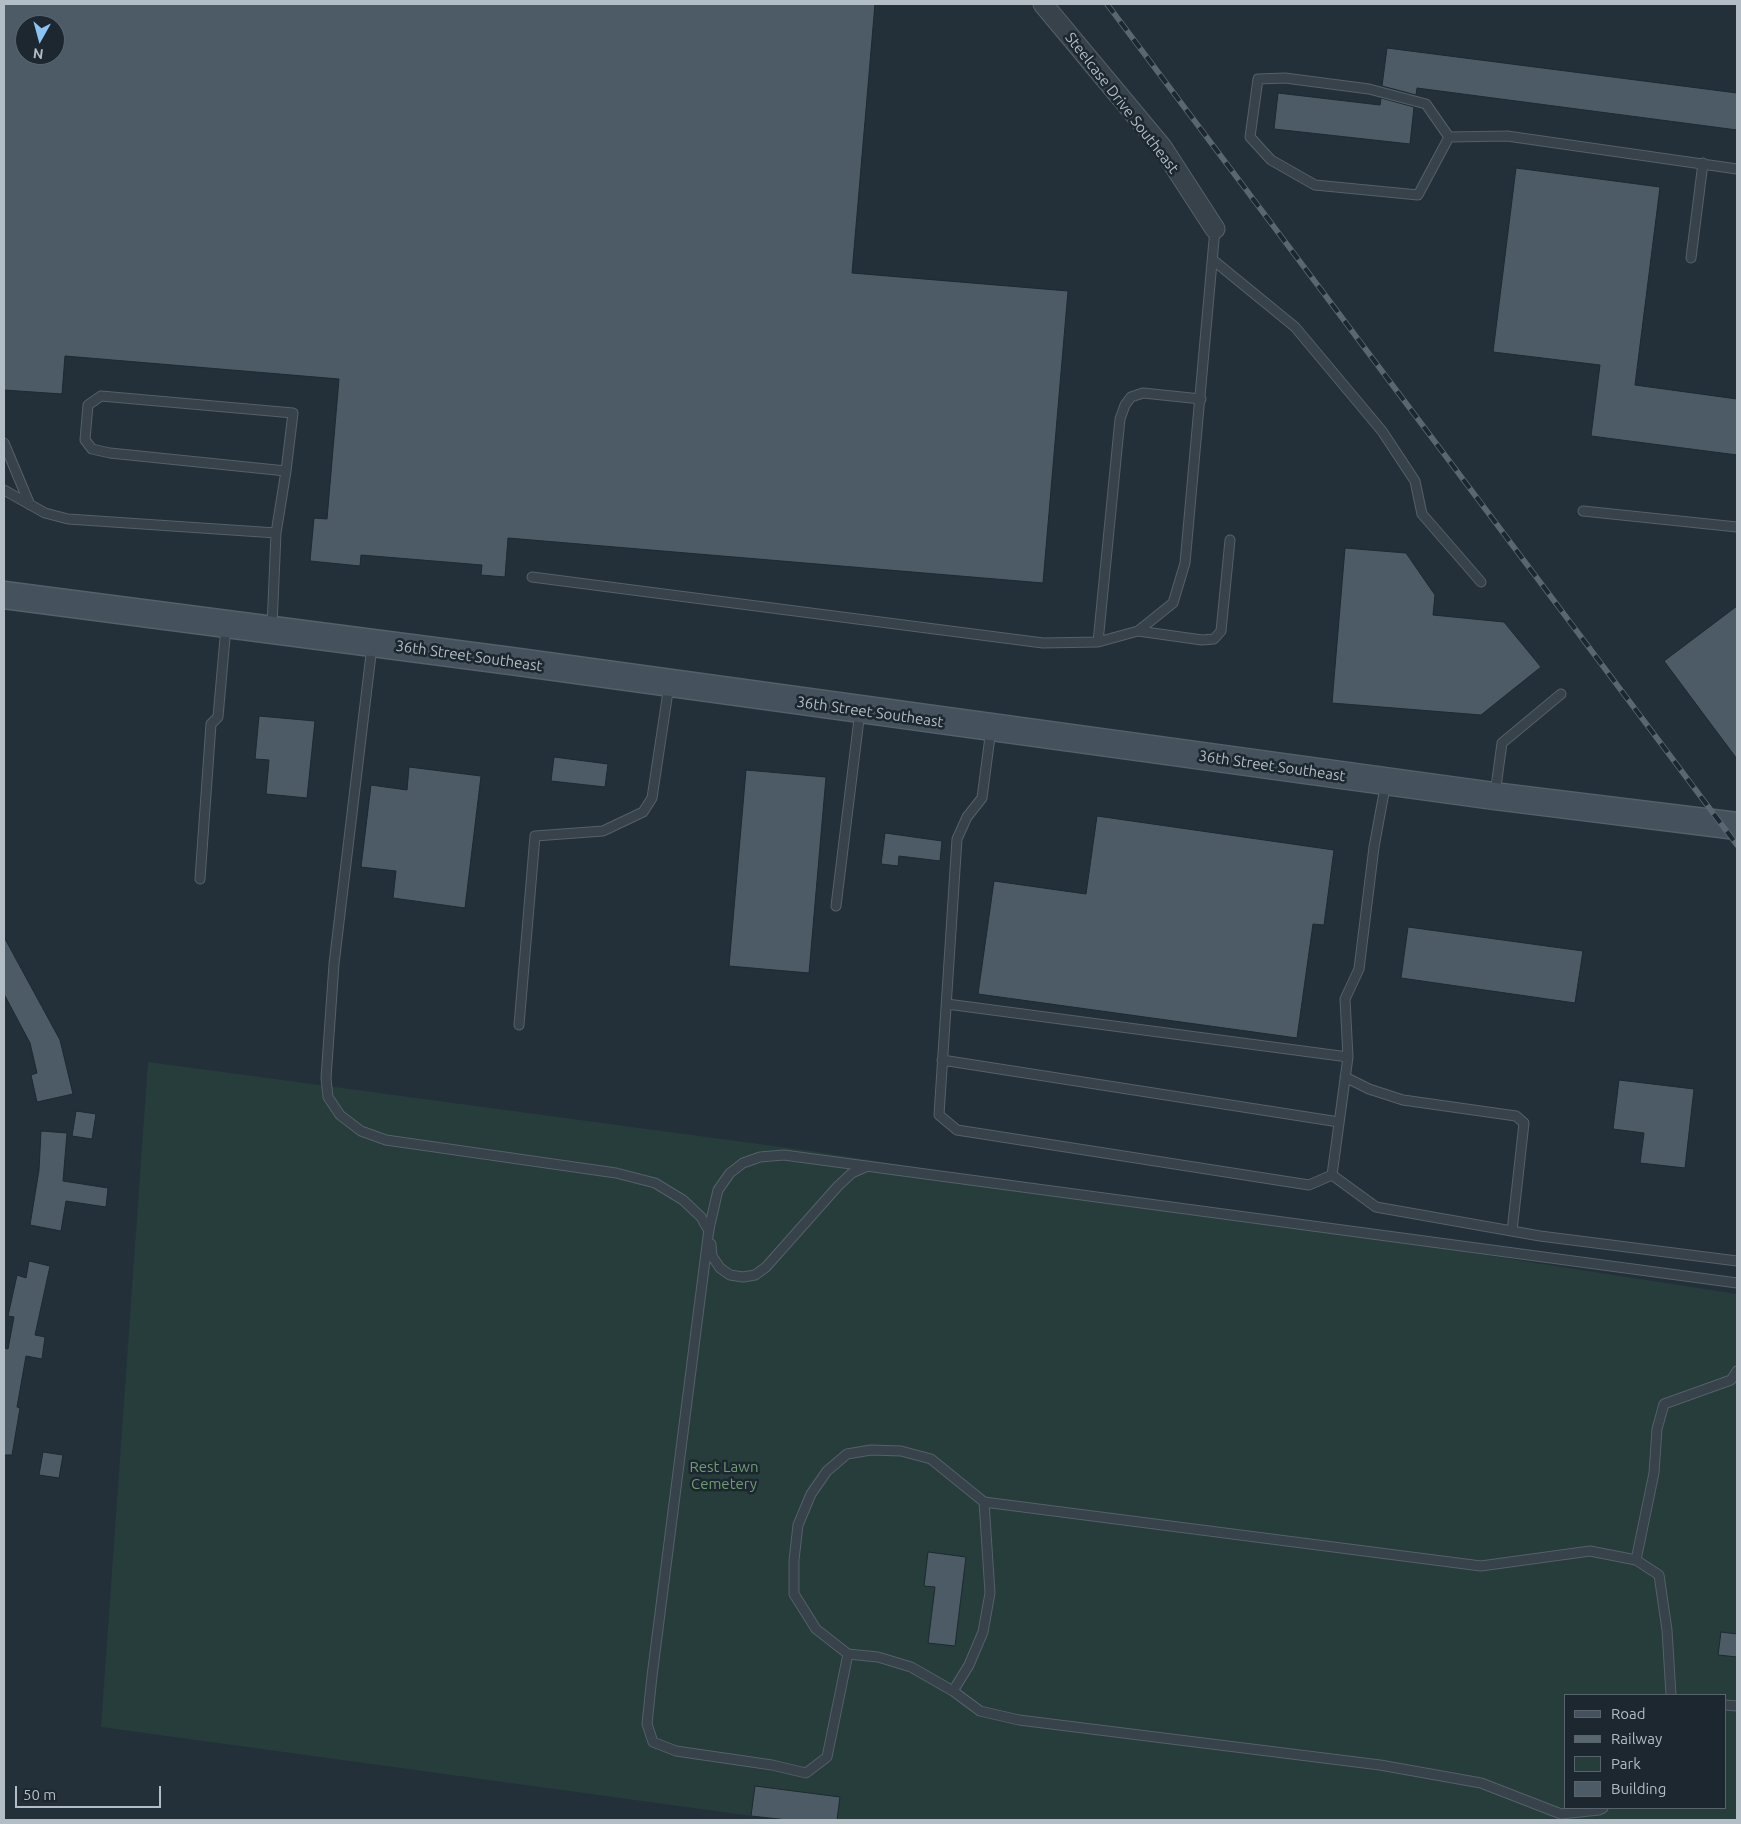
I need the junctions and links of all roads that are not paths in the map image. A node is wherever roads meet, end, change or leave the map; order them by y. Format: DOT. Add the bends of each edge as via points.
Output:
graph roads {
  1 [pos="1043,4"];
  2 [pos="1450,136"];
  3 [pos="1703,163"];
  4 [pos="1737,169"];
  5 [pos="1216,229"];
  6 [pos="1691,258"];
  7 [pos="1213,260"];
  8 [pos="1202,399"];
  9 [pos="4,443"];
  10 [pos="286,470"];
  11 [pos="4,490"];
  12 [pos="30,505"];
  13 [pos="1583,511"];
  14 [pos="1737,528"];
  15 [pos="276,533"];
  16 [pos="1230,540"];
  17 [pos="532,577"];
  18 [pos="1481,582"];
  19 [pos="4,595"];
  20 [pos="226,624"];
  21 [pos="272,630"];
  22 [pos="1138,631"];
  23 [pos="1098,642"];
  24 [pos="372,643"];
  25 [pos="669,685"];
  26 [pos="1561,694"];
  27 [pos="860,711"];
  28 [pos="992,728"];
  29 [pos="1386,782"];
  30 [pos="1494,796"];
  31 [pos="1737,826"];
  32 [pos="200,879"];
  33 [pos="836,906"];
  34 [pos="947,1004"];
  35 [pos="519,1025"];
  36 [pos="1348,1058"];
  37 [pos="942,1060"];
  38 [pos="1345,1077"];
  39 [pos="1339,1122"];
  40 [pos="868,1166"];
  41 [pos="1332,1175"];
  42 [pos="709,1229"];
  43 [pos="1512,1231"];
  44 [pos="1737,1261"];
  45 [pos="1737,1283"];
  46 [pos="1737,1371"];
  47 [pos="984,1502"];
  48 [pos="1636,1560"];
  49 [pos="848,1654"];
  50 [pos="953,1691"];
  51 [pos="1671,1694"];
  52 [pos="1601,1809"];
  1 -- 5 [label="street, Steelcase Drive Southeast" via="1162,147"];
  2 -- 2 [label="lane" via="1426,104 1369,89 1285,78 1258,79 1250,138 1272,160 1315,185 1418,195"];
  2 -- 3 [label="lane" via="1507,136"];
  3 -- 4 [label="lane"];
  3 -- 6 [label="lane"];
  5 -- 7 [label="lane"];
  7 -- 8 [label="lane"];
  7 -- 18 [label="lane" via="1295,328 1382,431 1415,481 1422,514"];
  8 -- 22 [label="lane" via="1185,563 1173,603"];
  8 -- 23 [label="lane" via="1143,393 1131,397 1125,405 1120,419"];
  9 -- 12 [label="lane"];
  10 -- 10 [label="lane" via="293,413 101,396 88,405 85,440 92,449 110,454"];
  10 -- 15 [label="lane"];
  11 -- 12 [label="lane"];
  12 -- 15 [label="lane" via="68,519"];
  13 -- 14 [label="lane"];
  15 -- 21 [label="lane"];
  16 -- 22 [label="lane" via="1221,632 1214,639"];
  17 -- 23 [label="lane" via="1043,643"];
  19 -- 20 [label="street, 36th Street Southeast"];
  20 -- 21 [label="street, 36th Street Southeast"];
  20 -- 32 [label="lane" via="218,717 211,724"];
  21 -- 24 [label="street, 36th Street Southeast"];
  22 -- 23 [label="lane"];
  24 -- 25 [label="street, 36th Street Southeast"];
  24 -- 42 [label="lane" via="334,964 326,1078 328,1098 340,1115 361,1131 386,1140 616,1173 655,1183 683,1200"];
  25 -- 27 [label="street, 36th Street Southeast"];
  25 -- 35 [label="lane" via="652,798 643,812 603,831 535,836"];
  26 -- 30 [label="lane" via="1502,743"];
  27 -- 28 [label="street, 36th Street Southeast"];
  27 -- 33 [label="lane"];
  28 -- 29 [label="street, 36th Street Southeast"];
  28 -- 34 [label="lane" via="982,798 966,817 957,839"];
  29 -- 30 [label="street, 36th Street Southeast"];
  29 -- 36 [label="lane" via="1374,847 1360,969 1346,999"];
  30 -- 31 [label="street, 36th Street Southeast"];
  34 -- 36 [label="lane"];
  34 -- 37 [label="lane"];
  36 -- 38 [label="lane"];
  37 -- 39 [label="lane"];
  37 -- 41 [label="lane" via="939,1115 957,1130 1309,1186"];
  38 -- 39 [label="lane"];
  38 -- 43 [label="lane" via="1403,1100 1516,1116 1524,1123"];
  39 -- 41 [label="lane"];
  40 -- 42 [label="lane" via="784,1155 760,1157 730,1173 718,1190"];
  40 -- 42 [label="lane" via="838,1186 766,1267 755,1275 730,1275 720,1268 712,1256"];
  40 -- 45 [label="lane"];
  41 -- 43 [label="lane" via="1376,1207"];
  42 -- 49 [label="lane" via="652,1676 647,1724 653,1742 676,1751 806,1773 827,1757"];
  43 -- 44 [label="lane"];
  46 -- 48 [label="lane" via="1731,1380 1664,1404 1656,1429 1654,1473"];
  47 -- 48 [label="lane" via="1481,1566 1590,1551"];
  47 -- 49 [label="lane" via="931,1459 901,1451 871,1450 847,1454 827,1471 811,1494 798,1525 794,1594 816,1629"];
  47 -- 50 [label="lane" via="990,1593 983,1632"];
  48 -- 51 [label="lane" via="1659,1575 1668,1630"];
  49 -- 50 [label="lane" via="878,1656 911,1668"];
  50 -- 52 [label="lane" via="980,1711 1019,1720 1380,1765 1482,1783 1561,1814"];
}
